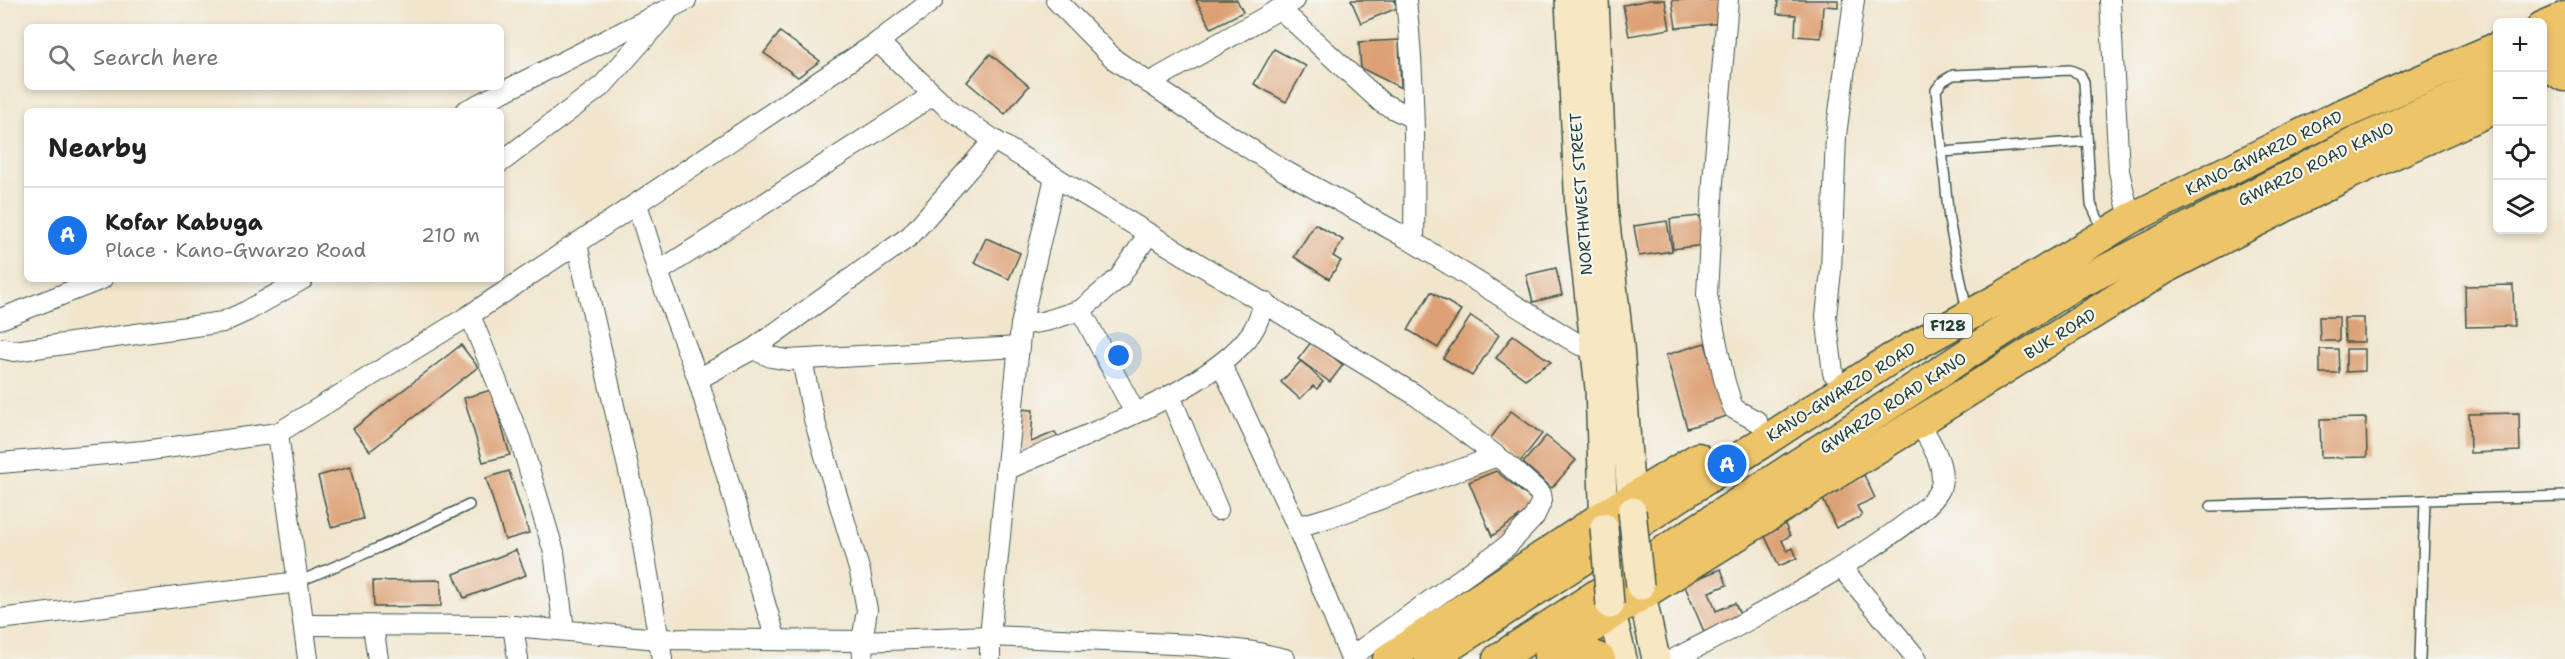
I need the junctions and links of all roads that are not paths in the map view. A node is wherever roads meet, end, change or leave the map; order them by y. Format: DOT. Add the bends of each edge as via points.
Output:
graph roads {
  1 [pos="933,0"];
  2 [pos="1056,0"];
  3 [pos="1406,0"];
  4 [pos="1569,0"];
  5 [pos="1594,0"];
  6 [pos="1728,0"];
  7 [pos="1854,0"];
  8 [pos="2110,0"];
  9 [pos="680,3"];
  10 [pos="1288,4"];
  11 [pos="2565,17"];
  12 [pos="2547,25"];
  13 [pos="878,42"];
  14 [pos="2565,48"];
  15 [pos="2493,49"];
  16 [pos="2547,56"];
  17 [pos="2547,66"];
  18 [pos="2565,76"];
  19 [pos="2493,81"];
  20 [pos="1149,83"];
  21 [pos="2547,84"];
  22 [pos="933,95"];
  23 [pos="471,108"];
  24 [pos="2493,109"];
  25 [pos="1413,118"];
  26 [pos="994,140"];
  27 [pos="2087,141"];
  28 [pos="1942,152"];
  29 [pos="504,160"];
  30 [pos="1055,177"];
  31 [pos="637,204"];
  32 [pos="2121,225"];
  33 [pos="1148,235"];
  34 [pos="1414,242"];
  35 [pos="577,244"];
  36 [pos="658,272"];
  37 [pos="94,282"];
  38 [pos="298,282"];
  39 [pos="2064,291"];
  40 [pos="1265,302"];
  41 [pos="1972,309"];
  42 [pos="1081,310"];
  43 [pos="2092,314"];
  44 [pos="471,315"];
  45 [pos="0,319"];
  46 [pos="1021,325"];
  47 [pos="1019,347"];
  48 [pos="0,348"];
  49 [pos="753,349"];
  50 [pos="1596,350"];
  51 [pos="802,360"];
  52 [pos="1221,364"];
  53 [pos="1833,373"];
  54 [pos="698,379"];
  55 [pos="1611,387"];
  56 [pos="1170,396"];
  57 [pos="1135,413"];
  58 [pos="1757,421"];
  59 [pos="1919,422"];
  60 [pos="278,433"];
  61 [pos="1497,456"];
  62 [pos="0,463"];
  63 [pos="1006,470"];
  64 [pos="2565,496"];
  65 [pos="2425,500"];
  66 [pos="469,505"];
  67 [pos="1631,506"];
  68 [pos="2211,506"];
  69 [pos="1218,510"];
  70 [pos="1603,522"];
  71 [pos="1296,524"];
  72 [pos="1841,567"];
  73 [pos="298,582"];
  74 [pos="1641,591"];
  75 [pos="1611,609"];
  76 [pos="0,619"];
  77 [pos="304,625"];
  78 [pos="513,626"];
  79 [pos="373,627"];
  80 [pos="564,630"];
  81 [pos="990,636"];
  82 [pos="658,639"];
  83 [pos="776,640"];
  84 [pos="862,650"];
  85 [pos="1351,658"];
  86 [pos="308,659"];
  87 [pos="378,659"];
  88 [pos="518,659"];
  89 [pos="663,659"];
  90 [pos="990,659"];
  91 [pos="1285,659"];
  92 [pos="1388,659"];
  93 [pos="1430,659"];
  94 [pos="1498,659"];
  95 [pos="1549,659"];
  96 [pos="1600,659"];
  97 [pos="1623,659"];
  98 [pos="1656,659"];
  99 [pos="1674,659"];
  100 [pos="1917,659"];
  101 [pos="2420,659"];
  1 -- 13 [label="street"];
  2 -- 20 [label="street" via="1115,60"];
  3 -- 25 [label="street"];
  4 -- 50 [label="main road, NORTHWEST STREET" via="1579,210"];
  5 -- 55 [label="main road, NORTHWEST STREET"];
  6 -- 58 [label="street" via="1707,295 1731,402 1734,409"];
  7 -- 53 [label="street" via="1836,135 1826,316"];
  8 -- 32 [label="street"];
  9 -- 23 [label="street"];
  9 -- 29 [label="street" via="603,85"];
  10 -- 20 [label="street"];
  10 -- 25 [label="street" via="1382,103"];
  11 -- 12 [label="main road"];
  13 -- 22 [label="street"];
  13 -- 31 [label="street"];
  14 -- 16 [label="main road"];
  15 -- 32 [label="main road, KANO-GWARZO ROAD / F128" via="2338,116"];
  17 -- 18 [label="main road"];
  18 -- 21 [label="main road"];
  19 -- 39 [label="main road, GWARZO ROAD KANO / F128" via="2354,144"];
  20 -- 34 [label="street" via="1284,170"];
  22 -- 26 [label="street"];
  22 -- 36 [label="street"];
  24 -- 43 [label="main road, BUK ROAD" via="2349,174 2169,266"];
  25 -- 34 [label="street"];
  26 -- 30 [label="street"];
  26 -- 49 [label="street" via="910,236"];
  27 -- 28 [label="lane"];
  27 -- 28 [label="lane" via="2084,82 2080,74 2070,70 1953,75 1936,90"];
  27 -- 32 [label="lane" via="2091,204 2098,219"];
  28 -- 41 [label="lane" via="1949,220"];
  30 -- 33 [label="street"];
  30 -- 46 [label="street"];
  31 -- 35 [label="street"];
  31 -- 36 [label="street"];
  32 -- 41 [label="main road, KANO-GWARZO ROAD / F128" via="2000,298"];
  33 -- 40 [label="street"];
  33 -- 42 [label="street" via="1119,278"];
  34 -- 50 [label="street" via="1578,344"];
  35 -- 44 [label="street"];
  35 -- 82 [label="street" via="636,502"];
  36 -- 54 [label="street"];
  37 -- 45 [label="street"];
  38 -- 48 [label="street" via="247,311 206,326 14,351"];
  39 -- 43 [label="main road"];
  39 -- 94 [label="main road, GWARZO ROAD KANO / F128"];
  40 -- 52 [label="street" via="1252,332"];
  40 -- 61 [label="street" via="1414,394"];
  41 -- 53 [label="main road" via="1952,305 1919,320"];
  41 -- 93 [label="main road, KANO-GWARZO ROAD / F128"];
  42 -- 46 [label="street"];
  42 -- 57 [label="street"];
  43 -- 59 [label="main road, BUK ROAD"];
  44 -- 60 [label="street"];
  44 -- 80 [label="street" via="520,439 554,552"];
  46 -- 47 [label="street"];
  47 -- 51 [label="street"];
  47 -- 63 [label="street"];
  49 -- 51 [label="street" via="771,357"];
  49 -- 54 [label="street"];
  50 -- 55 [label="main road, NORTHWEST STREET"];
  51 -- 84 [label="street" via="814,419 860,572 867,610"];
  52 -- 56 [label="street"];
  52 -- 71 [label="street"];
  53 -- 58 [label="main road"];
  54 -- 83 [label="street"];
  55 -- 67 [label="main road"];
  55 -- 70 [label="main road"];
  56 -- 57 [label="street"];
  56 -- 69 [label="street"];
  57 -- 63 [label="street"];
  58 -- 67 [label="main road"];
  59 -- 72 [label="street" via="1940,461 1938,493 1918,514"];
  59 -- 74 [label="main road, BUK ROAD"];
  60 -- 62 [label="street" via="143,451"];
  60 -- 73 [label="street"];
  61 -- 71 [label="street" via="1337,515"];
  61 -- 85 [label="street" via="1541,494 1534,517 1507,546"];
  63 -- 81 [label="street"];
  64 -- 65 [label="lane"];
  65 -- 68 [label="lane"];
  65 -- 101 [label="lane"];
  66 -- 73 [label="lane"];
  67 -- 70 [label="main road"];
  67 -- 74 [label="main road, bridge"];
  70 -- 75 [label="main road, bridge"];
  70 -- 92 [label="main road"];
  71 -- 85 [label="street"];
  72 -- 99 [label="street" via="1762,615"];
  72 -- 100 [label="street"];
  73 -- 76 [label="street"];
  73 -- 77 [label="street"];
  74 -- 75 [label="main road, BUK ROAD"];
  74 -- 98 [label="main road"];
  75 -- 95 [label="main road, BUK ROAD"];
  75 -- 97 [label="main road"];
  77 -- 79 [label="street"];
  77 -- 86 [label="street"];
  78 -- 79 [label="street"];
  78 -- 80 [label="street"];
  78 -- 88 [label="street"];
  79 -- 87 [label="street"];
  80 -- 82 [label="street"];
  81 -- 84 [label="street"];
  81 -- 90 [label="street"];
  81 -- 91 [label="street" via="1194,645"];
  82 -- 83 [label="street"];
  82 -- 89 [label="street"];
  83 -- 84 [label="street"];
  95 -- 96 [label="main road" via="1587,652"];
}
